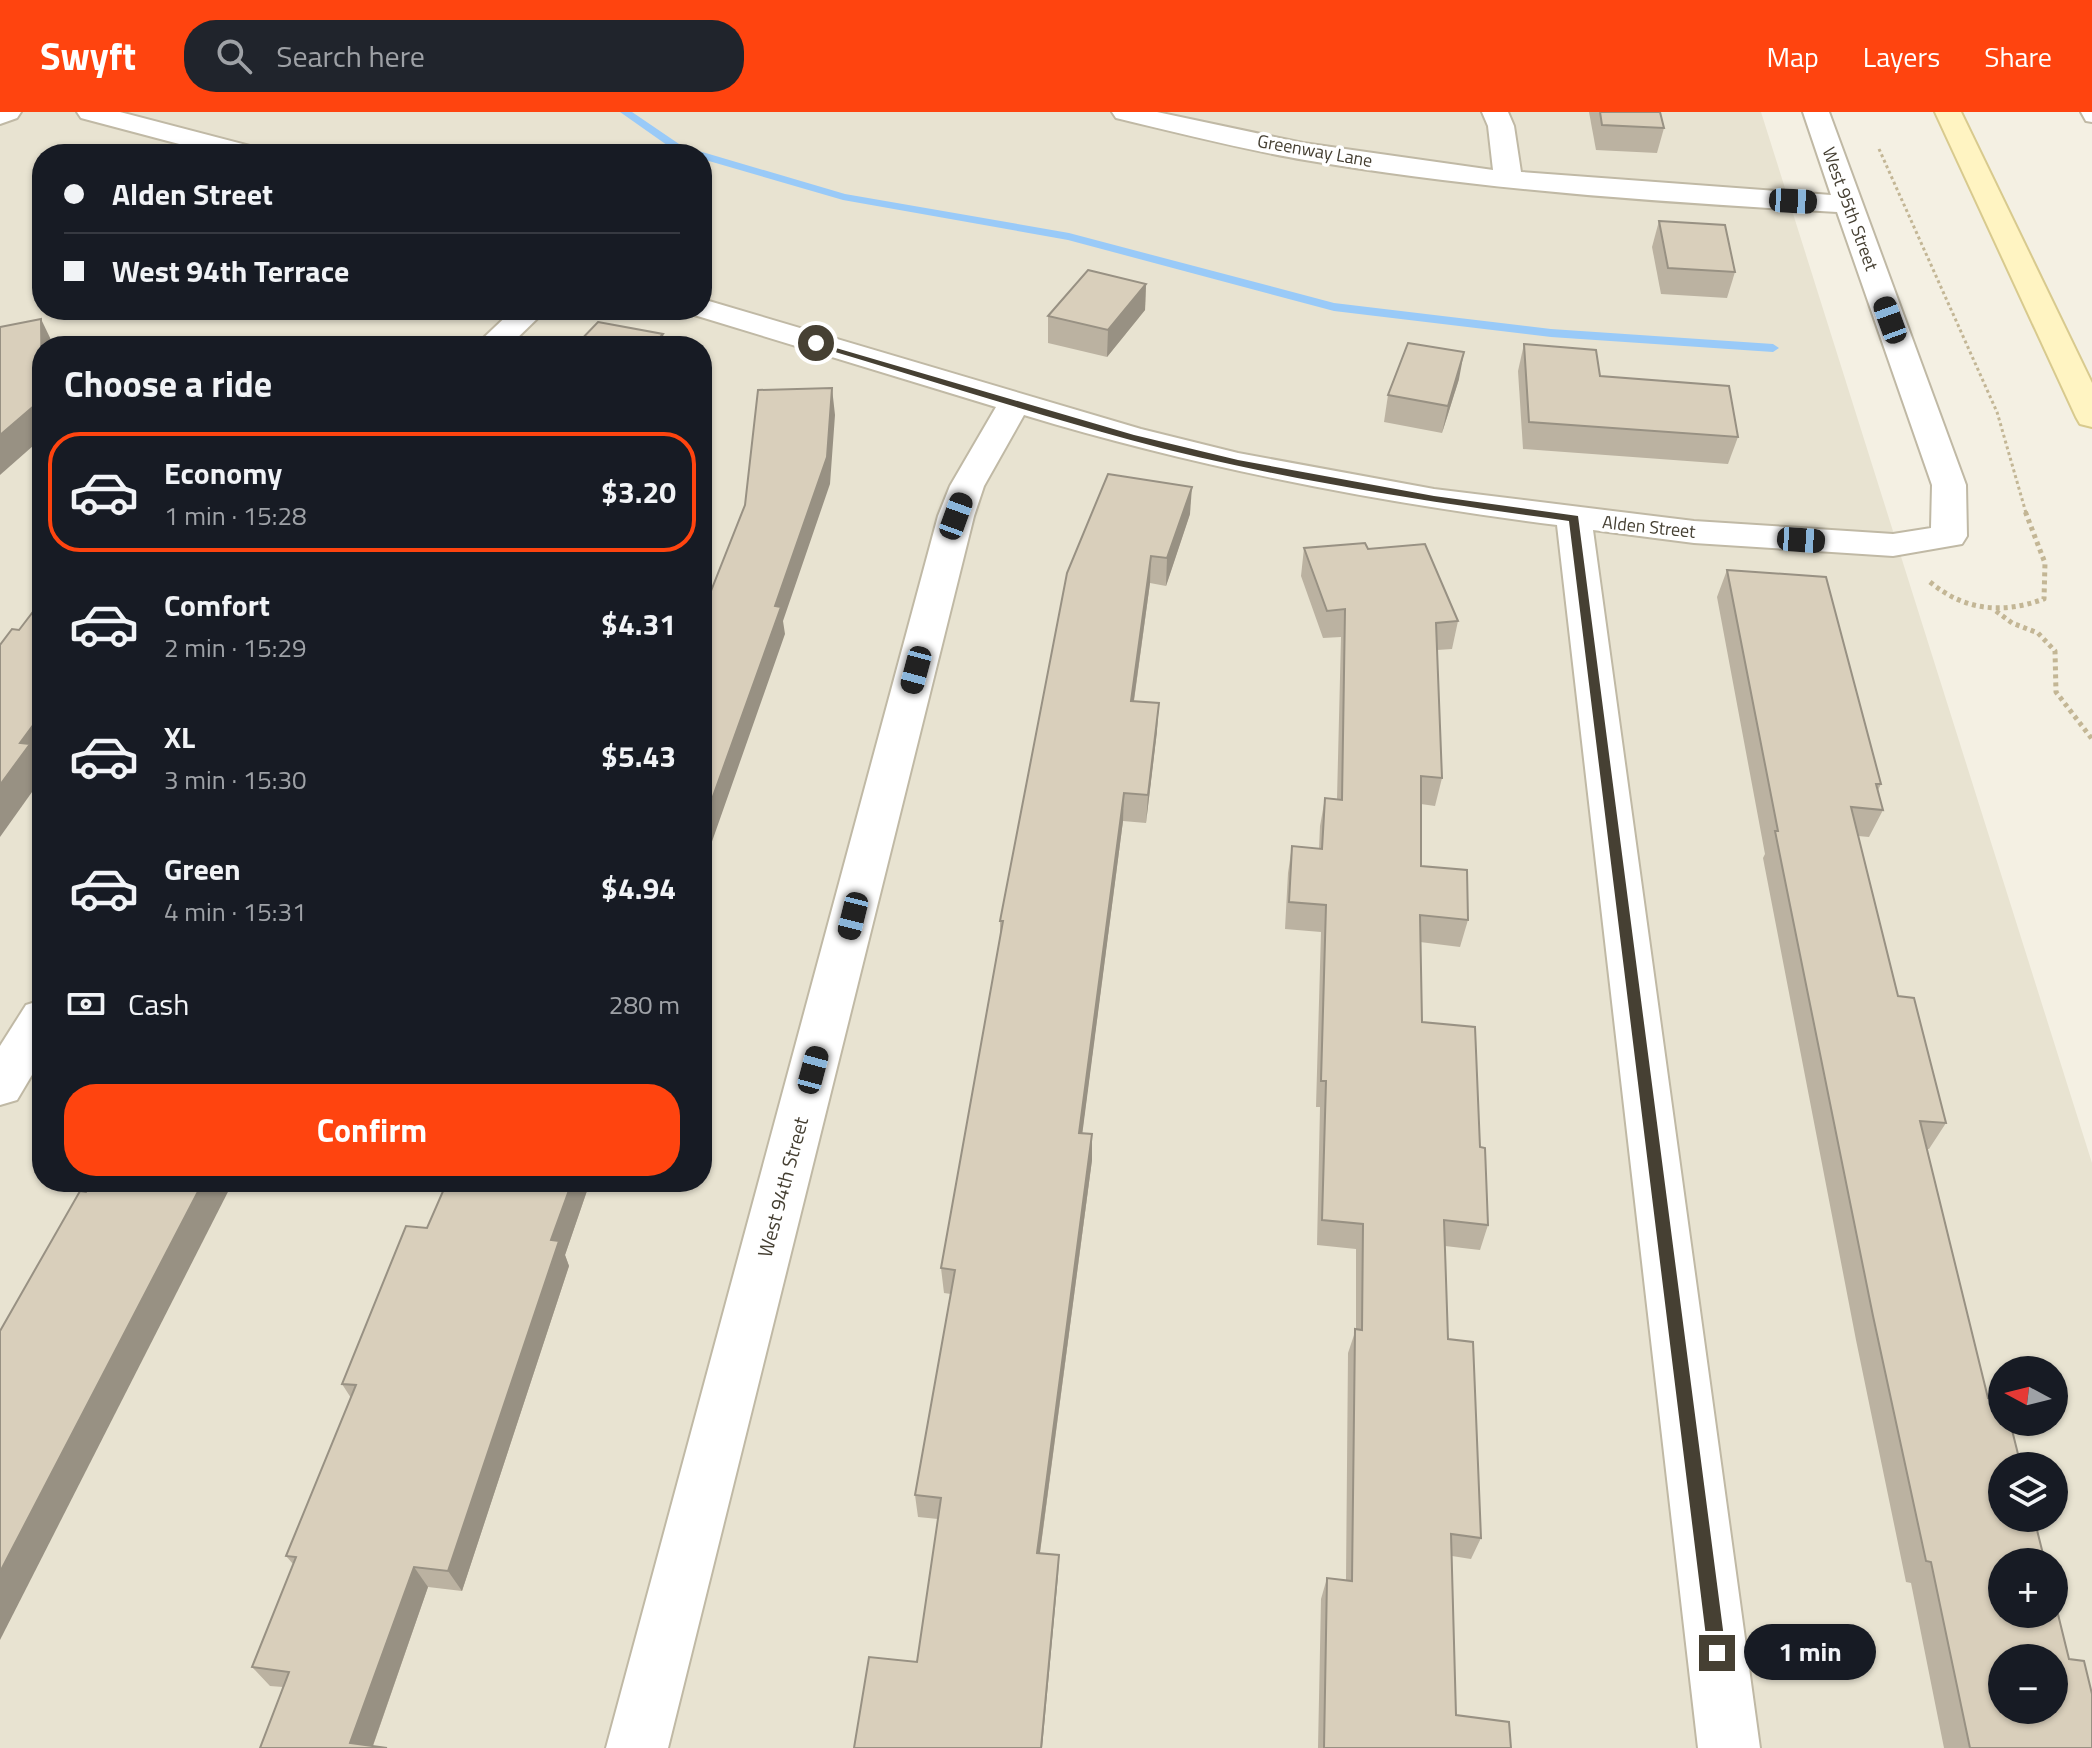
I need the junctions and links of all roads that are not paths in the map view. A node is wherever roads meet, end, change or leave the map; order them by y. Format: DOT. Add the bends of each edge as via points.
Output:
graph roads {
  1 [pos="8,112"];
  2 [pos="90,112"];
  3 [pos="1125,112"];
  4 [pos="1495,112"];
  5 [pos="1816,112"];
  6 [pos="1948,112"];
  7 [pos="0,116"];
  8 [pos="210,144"];
  9 [pos="1508,179"];
  10 [pos="1848,204"];
  11 [pos="712,311"];
  12 [pos="520,320"];
  13 [pos="502,336"];
  14 [pos="1015,403"];
  15 [pos="2092,417"];
  16 [pos="1574,519"];
  17 [pos="1949,536"];
  18 [pos="32,1034"];
  19 [pos="0,1086"];
  20 [pos="637,1748"];
  21 [pos="1729,1748"];
  1 -- 7 [label="street"];
  2 -- 8 [label="street"];
  3 -- 9 [label="street, Greenway Lane" via="1310,151"];
  4 -- 9 [label="street"];
  5 -- 10 [label="street, West 95th Street"];
  6 -- 15 [label="main road"];
  9 -- 10 [label="street, Greenway Lane"];
  10 -- 17 [label="street, West 95th Street" via="1949,485"];
  11 -- 14 [label="street, Alden Street"];
  12 -- 13 [label="street"];
  14 -- 16 [label="street, Alden Street" via="1238,463"];
  14 -- 20 [label="street, West 94th Street" via="967,486 956,516"];
  16 -- 17 [label="street, Alden Street" via="1893,545"];
  16 -- 21 [label="street"];
  18 -- 19 [label="street"];
}
